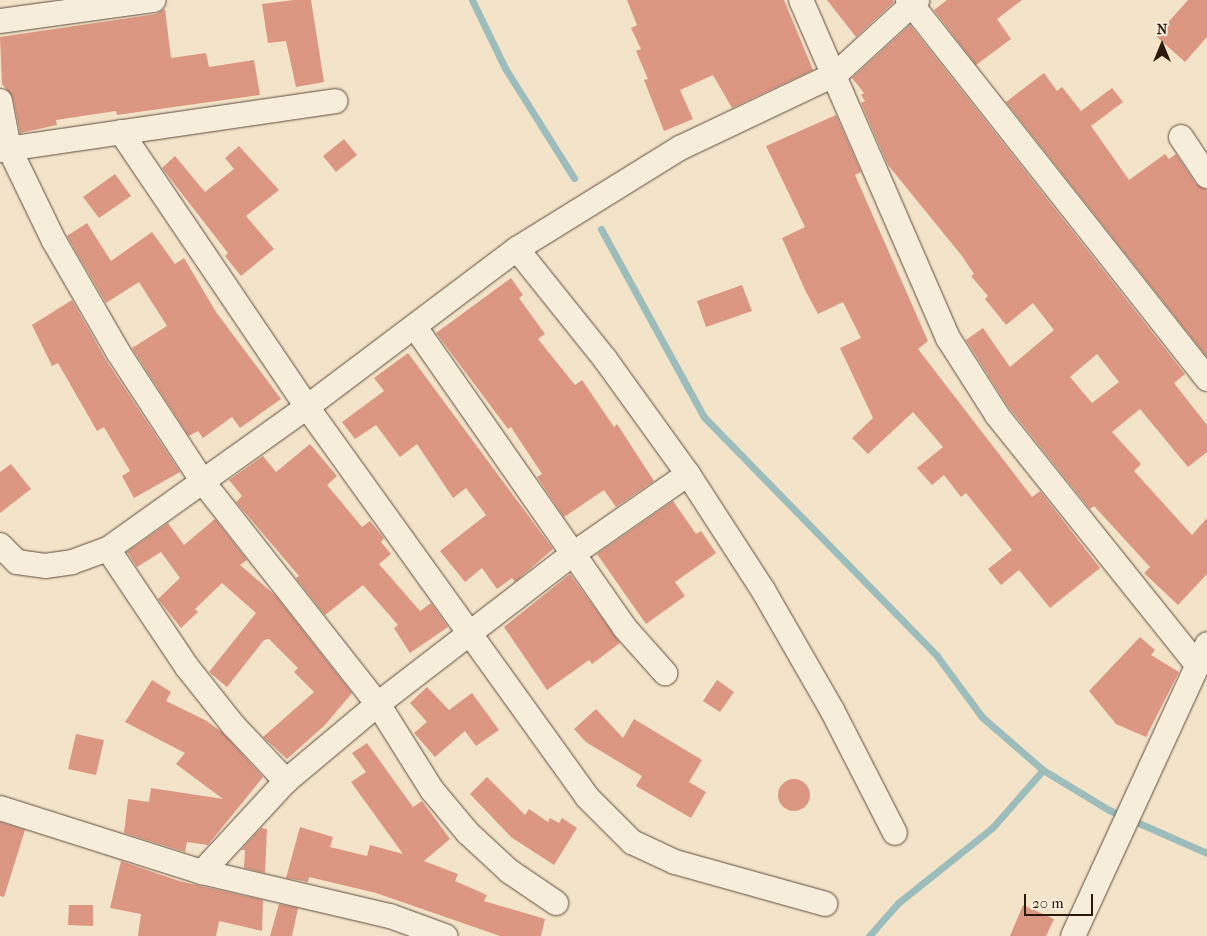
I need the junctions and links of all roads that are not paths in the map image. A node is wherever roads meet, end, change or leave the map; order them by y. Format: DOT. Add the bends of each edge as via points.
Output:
graph roads {
  1 [pos="154,0"];
  2 [pos="802,0"];
  3 [pos="912,1"];
  4 [pos="0,21"];
  5 [pos="836,74"];
  6 [pos="0,101"];
  7 [pos="335,101"];
  8 [pos="121,132"];
  9 [pos="1181,137"];
  10 [pos="5,149"];
  11 [pos="1207,176"];
  12 [pos="517,249"];
  13 [pos="415,327"];
  14 [pos="1207,378"];
  15 [pos="306,407"];
  16 [pos="688,474"];
  17 [pos="203,482"];
  18 [pos="0,545"];
  19 [pos="108,549"];
  20 [pos="573,554"];
  21 [pos="468,634"];
  22 [pos="1202,654"];
  23 [pos="665,673"];
  24 [pos="378,704"];
  25 [pos="286,781"];
  26 [pos="0,808"];
  27 [pos="895,833"];
  28 [pos="202,872"];
  29 [pos="556,903"];
  30 [pos="825,904"];
  31 [pos="445,936"];
  32 [pos="1073,936"];
  1 -- 4 [label="street"];
  2 -- 5 [label="street"];
  3 -- 5 [label="street"];
  3 -- 14 [label="street"];
  5 -- 12 [label="street" via="680,148"];
  5 -- 22 [label="street" via="948,338 997,415"];
  6 -- 10 [label="street"];
  7 -- 8 [label="street"];
  8 -- 10 [label="street"];
  8 -- 15 [label="street"];
  9 -- 11 [label="street"];
  10 -- 17 [label="street" via="98,318"];
  12 -- 13 [label="street"];
  12 -- 16 [label="street" via="606,359"];
  13 -- 15 [label="street"];
  13 -- 20 [label="street"];
  15 -- 17 [label="street"];
  15 -- 21 [label="street"];
  16 -- 20 [label="street"];
  16 -- 27 [label="street" via="763,590 832,710"];
  17 -- 19 [label="street"];
  17 -- 24 [label="street"];
  18 -- 19 [label="street" via="17,562 45,566 72,562"];
  19 -- 25 [label="street" via="187,667 234,726"];
  20 -- 21 [label="street"];
  20 -- 23 [label="street" via="624,627"];
  21 -- 24 [label="street"];
  21 -- 30 [label="street" via="587,797 632,842 675,862"];
  22 -- 32 [label="street"];
  24 -- 25 [label="street"];
  24 -- 29 [label="street" via="432,790 468,833 509,871"];
  25 -- 28 [label="street"];
  26 -- 28 [label="street"];
  28 -- 31 [label="street" via="390,916"];
}
